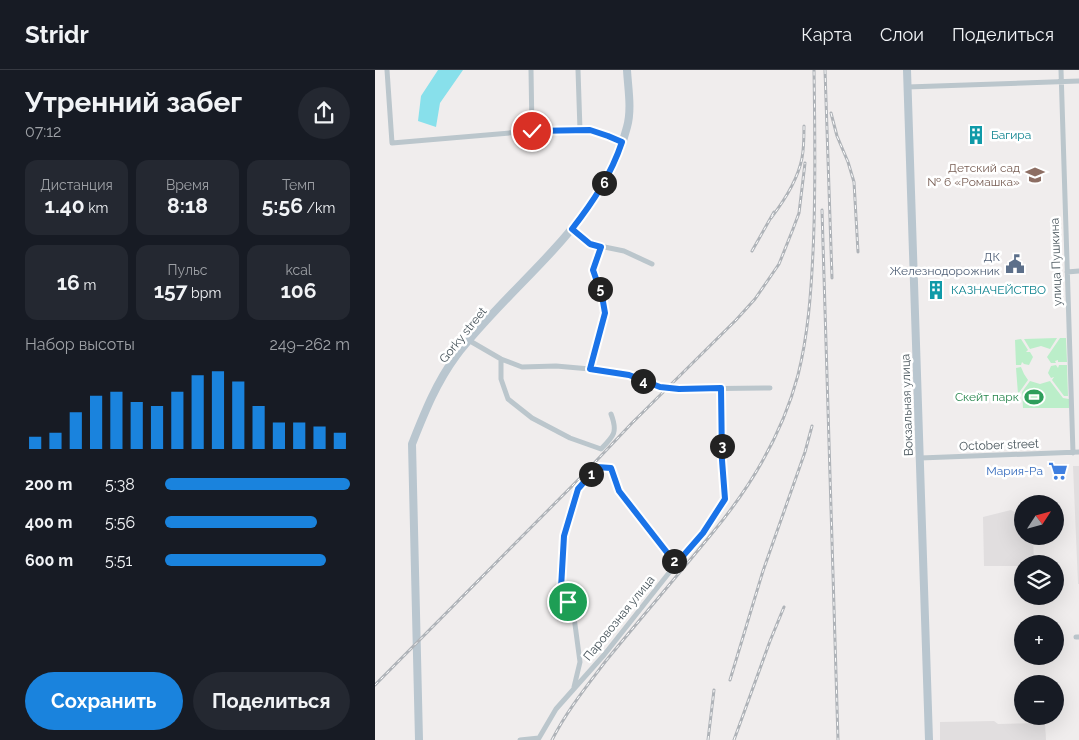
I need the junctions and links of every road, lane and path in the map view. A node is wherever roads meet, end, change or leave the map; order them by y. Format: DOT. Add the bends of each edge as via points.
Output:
graph roads {
  1 [pos="387,70"];
  2 [pos="531,70"];
  3 [pos="578,70"];
  4 [pos="627,70"];
  5 [pos="907,70"];
  6 [pos="1061,70"];
  7 [pos="1061,81"];
  8 [pos="1079,81"];
  9 [pos="907,87"];
  10 [pos="580,130"];
  11 [pos="532,131"];
  12 [pos="622,142"];
  13 [pos="572,229"];
  14 [pos="601,247"];
  15 [pos="652,264"];
  16 [pos="1079,271"];
  17 [pos="1067,272"];
  18 [pos="470,341"];
  19 [pos="501,359"];
  20 [pos="590,369"];
  21 [pos="721,388"];
  22 [pos="770,388"];
  23 [pos="611,414"];
  24 [pos="1079,452"];
  25 [pos="1073,453"];
  26 [pos="920,458"];
  27 [pos="676,564"];
  28 [pos="573,690"];
  29 [pos="419,740"];
  30 [pos="520,740"];
  31 [pos="929,740"];
  1 -- 11 [label="street" via="392,143"];
  2 -- 11 [label="street"];
  3 -- 10 [label="street"];
  4 -- 12 [label="main road, Gorky street" via="628,125"];
  5 -- 9 [label="main road, Вокзальная улица"];
  6 -- 7 [label="street, улица Пушкина"];
  7 -- 8 [label="street"];
  7 -- 9 [label="street"];
  7 -- 17 [label="street, улица Пушкина"];
  9 -- 26 [label="main road, Вокзальная улица"];
  10 -- 11 [label="street"];
  10 -- 12 [label="street" via="590,130"];
  12 -- 13 [label="main road, Gorky street" via="607,178"];
  13 -- 14 [label="street" via="590,244"];
  13 -- 18 [label="main road, Gorky street"];
  14 -- 15 [label="street" via="624,251"];
  14 -- 20 [label="street" via="593,270 605,313"];
  16 -- 17 [label="street"];
  17 -- 25 [label="street, улица Пушкина"];
  18 -- 19 [label="street"];
  18 -- 29 [label="main road, Gorky street" via="430,399 412,444"];
  19 -- 20 [label="street" via="522,367"];
  19 -- 23 [label="street" via="501,379 508,399 532,418 570,438 601,449 613,436 615,424"];
  20 -- 21 [label="street" via="629,375 660,387"];
  21 -- 22 [label="street"];
  21 -- 27 [label="street" via="725,499 703,533"];
  24 -- 25 [label="street, October street"];
  25 -- 26 [label="street, October street"];
  26 -- 31 [label="main road, Вокзальная улица"];
  27 -- 28 [label="street, Паровозная улица"];
  27 -- 28 [label="street, Паровозная улица" via="619,491 611,468 597,467 578,489 564,536 561,588 574,617 580,662"];
  28 -- 30 [label="street, Паровозная улица" via="556,709 539,738"];
}
